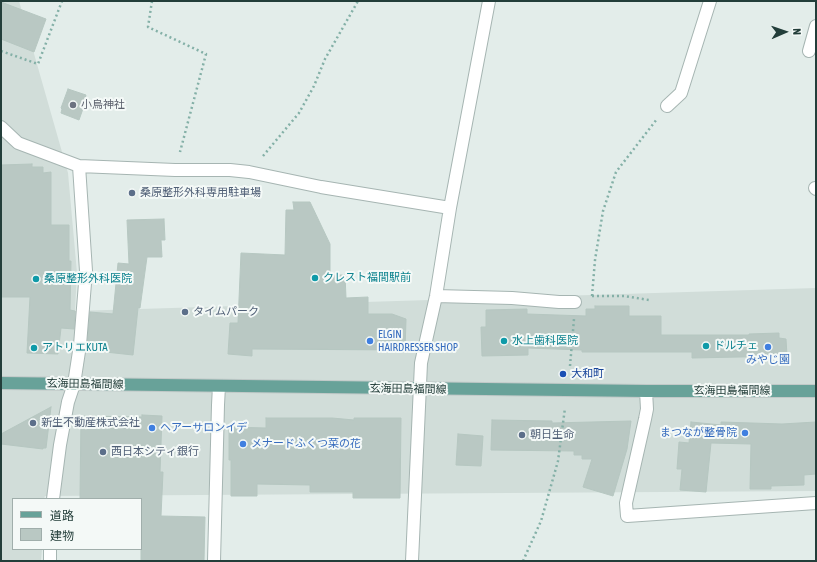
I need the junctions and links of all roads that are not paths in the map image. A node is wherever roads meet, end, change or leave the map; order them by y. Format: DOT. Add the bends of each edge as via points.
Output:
graph roads {
  1 [pos="489,1"];
  2 [pos="710,1"];
  3 [pos="816,26"];
  4 [pos="809,51"];
  5 [pos="667,106"];
  6 [pos="1,128"];
  7 [pos="79,166"];
  8 [pos="450,208"];
  9 [pos="436,296"];
  10 [pos="575,302"];
  11 [pos="1,383"];
  12 [pos="74,384"];
  13 [pos="219,386"];
  14 [pos="420,389"];
  15 [pos="646,391"];
  16 [pos="816,391"];
  17 [pos="53,498"];
  18 [pos="816,503"];
  19 [pos="50,550"];
  20 [pos="50,561"];
  21 [pos="214,561"];
  22 [pos="412,561"];
  1 -- 8 [label="street"];
  2 -- 5 [label="street" via="681,93"];
  3 -- 4 [label="street"];
  6 -- 7 [label="street" via="18,143"];
  7 -- 8 [label="street" via="250,172 321,187"];
  7 -- 12 [label="street" via="86,271"];
  8 -- 9 [label="street"];
  9 -- 10 [label="street"];
  9 -- 14 [label="street" via="421,363"];
  11 -- 12 [label="main road, 玄海田島福間線"];
  12 -- 13 [label="main road, 玄海田島福間線"];
  12 -- 17 [label="street" via="60,445"];
  13 -- 14 [label="main road, 玄海田島福間線"];
  13 -- 21 [label="street"];
  14 -- 15 [label="main road, 玄海田島福間線"];
  14 -- 22 [label="street"];
  15 -- 16 [label="main road, 玄海田島福間線"];
  15 -- 18 [label="street" via="647,409 626,503 627,516"];
  19 -- 20 [label="street"];
}
